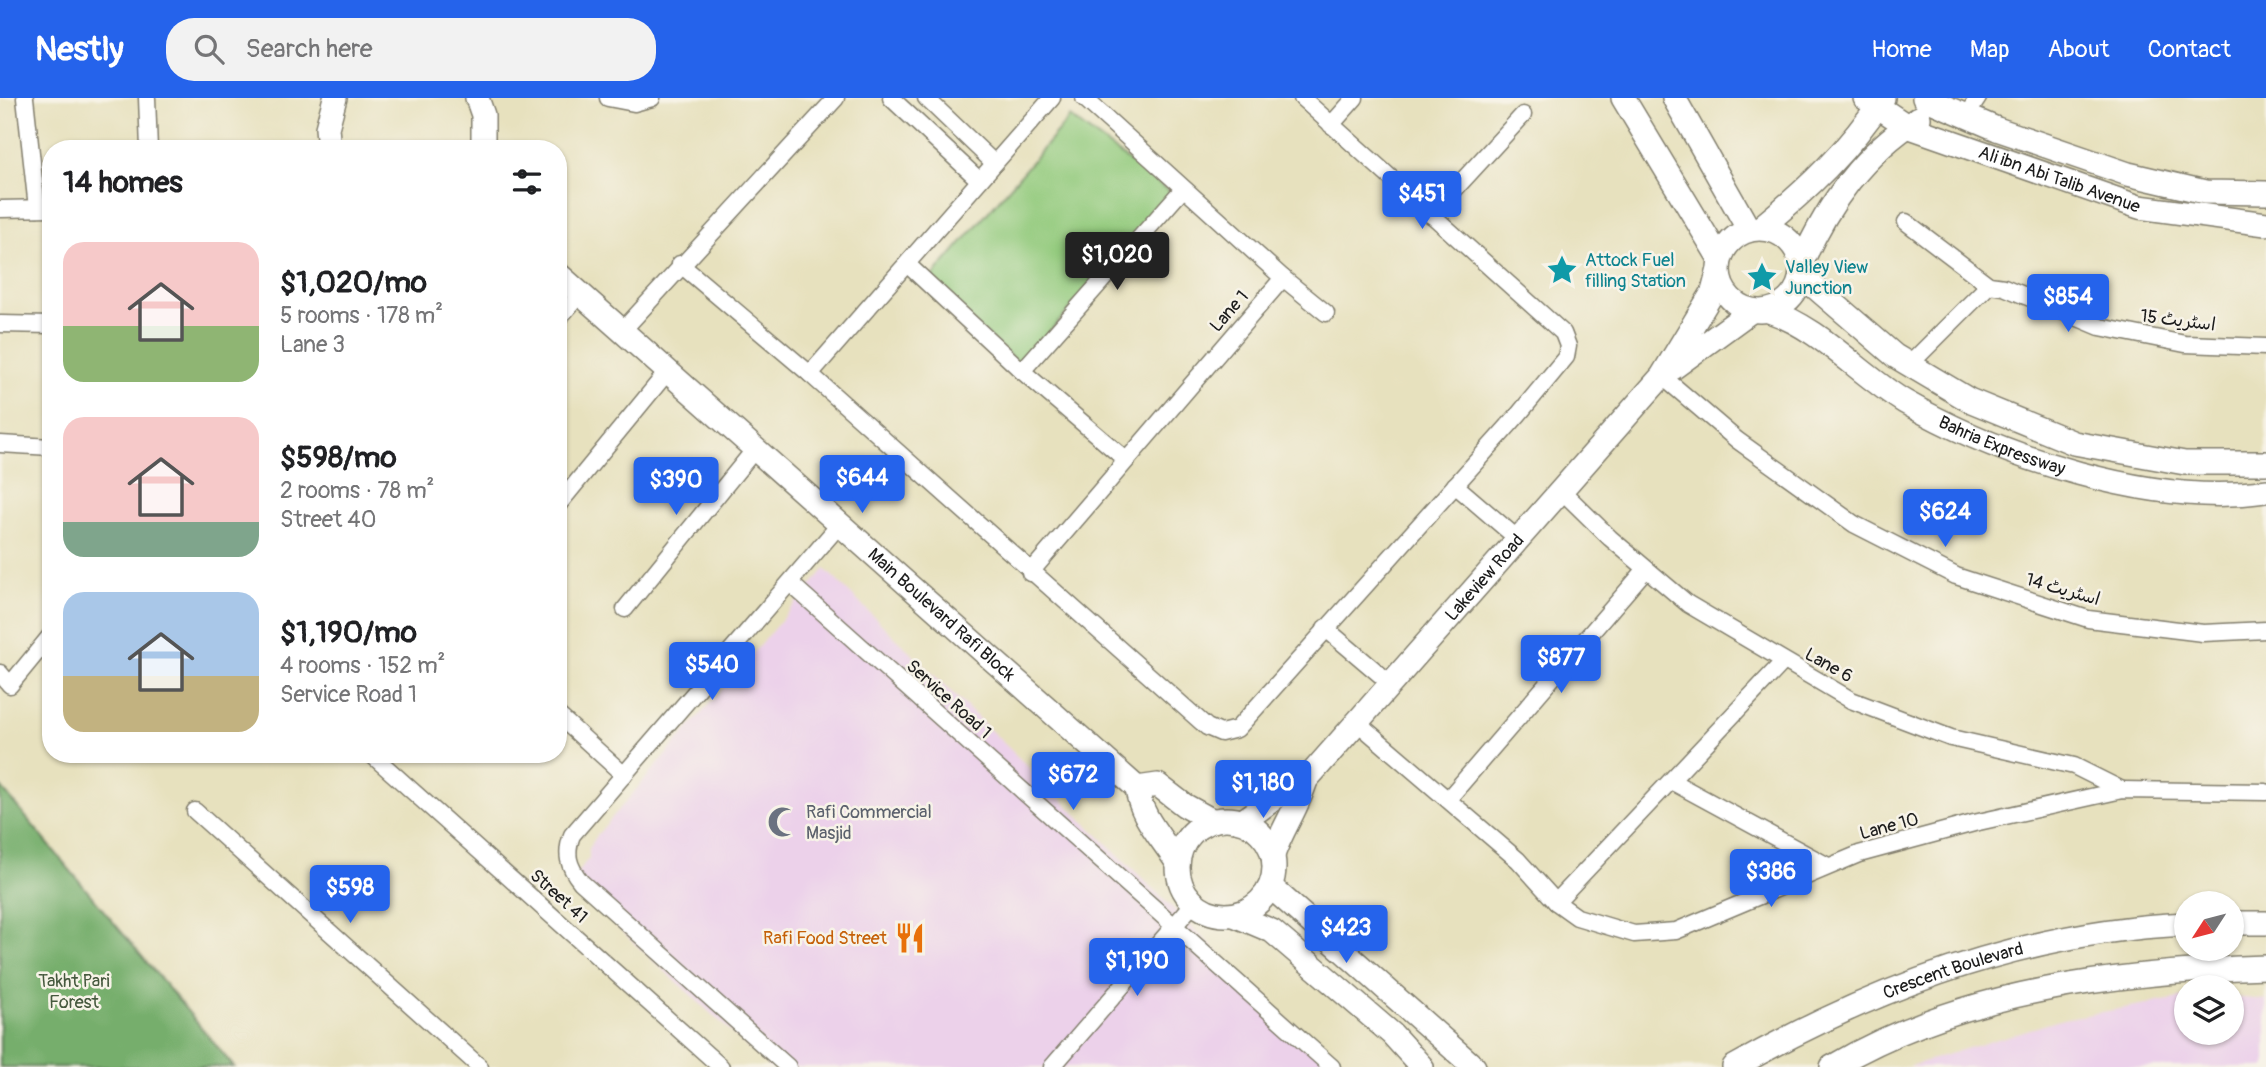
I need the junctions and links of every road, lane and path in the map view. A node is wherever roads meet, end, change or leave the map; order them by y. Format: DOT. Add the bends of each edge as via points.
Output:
graph roads {
  1 [pos="26,98"];
  2 [pos="147,98"];
  3 [pos="477,98"];
  4 [pos="608,98"];
  5 [pos="652,98"];
  6 [pos="836,98"];
  7 [pos="891,98"];
  8 [pos="926,98"];
  9 [pos="1052,98"];
  10 [pos="1084,98"];
  11 [pos="1302,98"];
  12 [pos="1355,98"];
  13 [pos="1623,98"];
  14 [pos="1674,98"];
  15 [pos="1875,101"];
  16 [pos="1932,101"];
  17 [pos="328,104"];
  18 [pos="1972,107"];
  19 [pos="1523,116"];
  20 [pos="1331,125"];
  21 [pos="1907,126"];
  22 [pos="149,140"];
  23 [pos="329,140"];
  24 [pos="483,140"];
  25 [pos="995,163"];
  26 [pos="979,180"];
  27 [pos="1183,189"];
  28 [pos="2266,193"];
  29 [pos="42,196"];
  30 [pos="42,208"];
  31 [pos="0,209"];
  32 [pos="1431,215"];
  33 [pos="1906,222"];
  34 [pos="2266,224"];
  35 [pos="1755,229"];
  36 [pos="680,264"];
  37 [pos="907,264"];
  38 [pos="1719,266"];
  39 [pos="1802,269"];
  40 [pos="1283,278"];
  41 [pos="567,282"];
  42 [pos="1989,285"];
  43 [pos="580,294"];
  44 [pos="567,309"];
  45 [pos="1760,311"];
  46 [pos="1326,313"];
  47 [pos="0,324"];
  48 [pos="42,325"];
  49 [pos="622,331"];
  50 [pos="2266,346"];
  51 [pos="1910,364"];
  52 [pos="1022,371"];
  53 [pos="668,372"];
  54 [pos="810,374"];
  55 [pos="1662,376"];
  56 [pos="0,444"];
  57 [pos="42,446"];
  58 [pos="755,449"];
  59 [pos="1126,460"];
  60 [pos="2266,463"];
  61 [pos="1455,485"];
  62 [pos="1561,490"];
  63 [pos="2266,491"];
  64 [pos="567,494"];
  65 [pos="840,524"];
  66 [pos="1519,540"];
  67 [pos="1646,569"];
  68 [pos="1030,573"];
  69 [pos="790,583"];
  70 [pos="625,609"];
  71 [pos="1325,628"];
  72 [pos="2266,630"];
  73 [pos="42,644"];
  74 [pos="1783,662"];
  75 [pos="5,679"];
  76 [pos="1391,684"];
  77 [pos="567,723"];
  78 [pos="1358,723"];
  79 [pos="381,763"];
  80 [pos="624,775"];
  81 [pos="1306,780"];
  82 [pos="1671,781"];
  83 [pos="1137,788"];
  84 [pos="2122,790"];
  85 [pos="2266,792"];
  86 [pos="1449,798"];
  87 [pos="195,811"];
  88 [pos="1213,821"];
  89 [pos="1242,821"];
  90 [pos="1273,855"];
  91 [pos="1178,864"];
  92 [pos="1828,866"];
  93 [pos="1271,887"];
  94 [pos="1556,902"];
  95 [pos="1194,903"];
  96 [pos="1234,915"];
  97 [pos="2244,923"];
  98 [pos="2266,923"];
  99 [pos="2174,925"];
  100 [pos="1175,927"];
  101 [pos="2266,967"];
  102 [pos="480,1067"];
  103 [pos="721,1067"];
  104 [pos="788,1067"];
  105 [pos="1052,1067"];
  106 [pos="1332,1067"];
  107 [pos="1422,1067"];
  108 [pos="1474,1067"];
  109 [pos="1734,1067"];
  110 [pos="1832,1067"];
  1 -- 29 [label="street"];
  2 -- 22 [label="street"];
  3 -- 24 [label="main road" via="484,115"];
  4 -- 5 [label="street" via="634,103"];
  6 -- 36 [label="street"];
  7 -- 26 [label="street"];
  8 -- 25 [label="street"];
  9 -- 25 [label="street"];
  10 -- 27 [label="street"];
  11 -- 20 [label="street"];
  12 -- 20 [label="street"];
  13 -- 38 [label="main road"];
  14 -- 35 [label="main road"];
  15 -- 21 [label="main road, Ali ibn Abi Talib Avenue"];
  15 -- 35 [label="main road" via="1843,152 1804,193"];
  16 -- 18 [label="main road, Ali ibn Abi Talib Avenue"];
  16 -- 21 [label="main road"];
  17 -- 23 [label="main road"];
  18 -- 28 [label="main road, Ali ibn Abi Talib Avenue" via="2128,174 2205,192"];
  19 -- 32 [label="street"];
  20 -- 32 [label="street"];
  21 -- 34 [label="main road, Ali ibn Abi Talib Avenue" via="2139,207"];
  21 -- 39 [label="main road" via="1876,150 1846,183 1821,221"];
  25 -- 26 [label="street"];
  26 -- 37 [label="street"];
  27 -- 40 [label="street"];
  27 -- 52 [label="street"];
  30 -- 31 [label="street"];
  32 -- 61 [label="street" via="1563,333 1568,346 1566,357"];
  33 -- 42 [label="street, اسٹریٹ 15"];
  35 -- 38 [label="main road" via="1730,241"];
  35 -- 39 [label="main road" via="1783,236"];
  36 -- 49 [label="street"];
  36 -- 54 [label="street"];
  37 -- 52 [label="street"];
  37 -- 54 [label="street"];
  38 -- 45 [label="main road" via="1728,298"];
  38 -- 55 [label="main road" via="1713,292"];
  39 -- 45 [label="main road" via="1790,298"];
  39 -- 51 [label="main road, Bahria Expressway" via="1895,356"];
  40 -- 46 [label="street"];
  40 -- 59 [label="street, Lane 1"];
  41 -- 43 [label="main road, Main Boulevard Rafi Block"];
  42 -- 50 [label="street, اسٹریٹ 15" via="2100,327 2185,344"];
  42 -- 51 [label="street"];
  43 -- 44 [label="street"];
  43 -- 49 [label="main road, Main Boulevard Rafi Block"];
  45 -- 55 [label="main road"];
  45 -- 63 [label="main road, Bahria Expressway" via="1793,319 1904,401 2002,450 2080,473 2171,492"];
  47 -- 48 [label="street"];
  49 -- 53 [label="main road, Main Boulevard Rafi Block"];
  51 -- 60 [label="main road, Bahria Expressway" via="1969,400 2074,443 2185,463"];
  52 -- 59 [label="street"];
  53 -- 58 [label="main road, Main Boulevard Rafi Block"];
  53 -- 64 [label="street"];
  54 -- 68 [label="street"];
  55 -- 62 [label="main road, Lakeview Road"];
  55 -- 72 [label="street, اسٹریٹ 14" via="1737,440 1854,524 1956,576 2088,619 2203,633"];
  56 -- 57 [label="street"];
  58 -- 65 [label="main road, Main Boulevard Rafi Block"];
  58 -- 70 [label="street"];
  59 -- 68 [label="street, Lane 1"];
  61 -- 66 [label="street"];
  61 -- 71 [label="street"];
  62 -- 66 [label="main road, Lakeview Road"];
  62 -- 67 [label="street, Lane 6"];
  65 -- 69 [label="street"];
  65 -- 83 [label="main road, Main Boulevard Rafi Block"];
  66 -- 76 [label="main road, Lakeview Road"];
  67 -- 74 [label="street, Lane 6" via="1688,604"];
  67 -- 86 [label="street"];
  68 -- 71 [label="street" via="1208,727 1221,733 1237,729"];
  69 -- 80 [label="street"];
  69 -- 100 [label="street, Service Road 1"];
  71 -- 76 [label="street"];
  73 -- 75 [label="street"];
  74 -- 82 [label="street"];
  74 -- 84 [label="street, Lane 6" via="1851,700 1951,738 2074,766"];
  76 -- 78 [label="main road, Lakeview Road"];
  77 -- 80 [label="street"];
  78 -- 81 [label="main road, Lakeview Road"];
  78 -- 86 [label="street, Lane 10"];
  79 -- 103 [label="street, Street 41"];
  80 -- 104 [label="street" via="572,835 568,860 581,881"];
  81 -- 89 [label="main road" via="1290,786"];
  81 -- 90 [label="main road"];
  82 -- 92 [label="street"];
  82 -- 94 [label="street"];
  83 -- 88 [label="main road" via="1158,785"];
  83 -- 91 [label="main road" via="1139,809"];
  84 -- 85 [label="street, Lane 10"];
  84 -- 92 [label="street, Lane 10" via="1974,823"];
  86 -- 94 [label="street, Lane 10" via="1518,860"];
  87 -- 102 [label="street"];
  88 -- 89 [label="main road"];
  88 -- 91 [label="main road" via="1186,840"];
  89 -- 90 [label="main road" via="1265,838"];
  90 -- 93 [label="main road"];
  91 -- 95 [label="main road" via="1181,886"];
  92 -- 94 [label="street, Lane 10" via="1676,930 1634,934 1577,917"];
  93 -- 96 [label="main road" via="1256,906"];
  93 -- 108 [label="main road"];
  95 -- 96 [label="main road" via="1212,914"];
  95 -- 100 [label="street"];
  96 -- 107 [label="main road" via="1278,936 1392,1034"];
  97 -- 98 [label="main road"];
  99 -- 109 [label="main road, Crescent Boulevard" via="2073,936 1929,975"];
  100 -- 105 [label="street"];
  100 -- 106 [label="street, Service Road 1"];
  101 -- 110 [label="main road" via="2101,979 1997,1000 1917,1026"];
}
